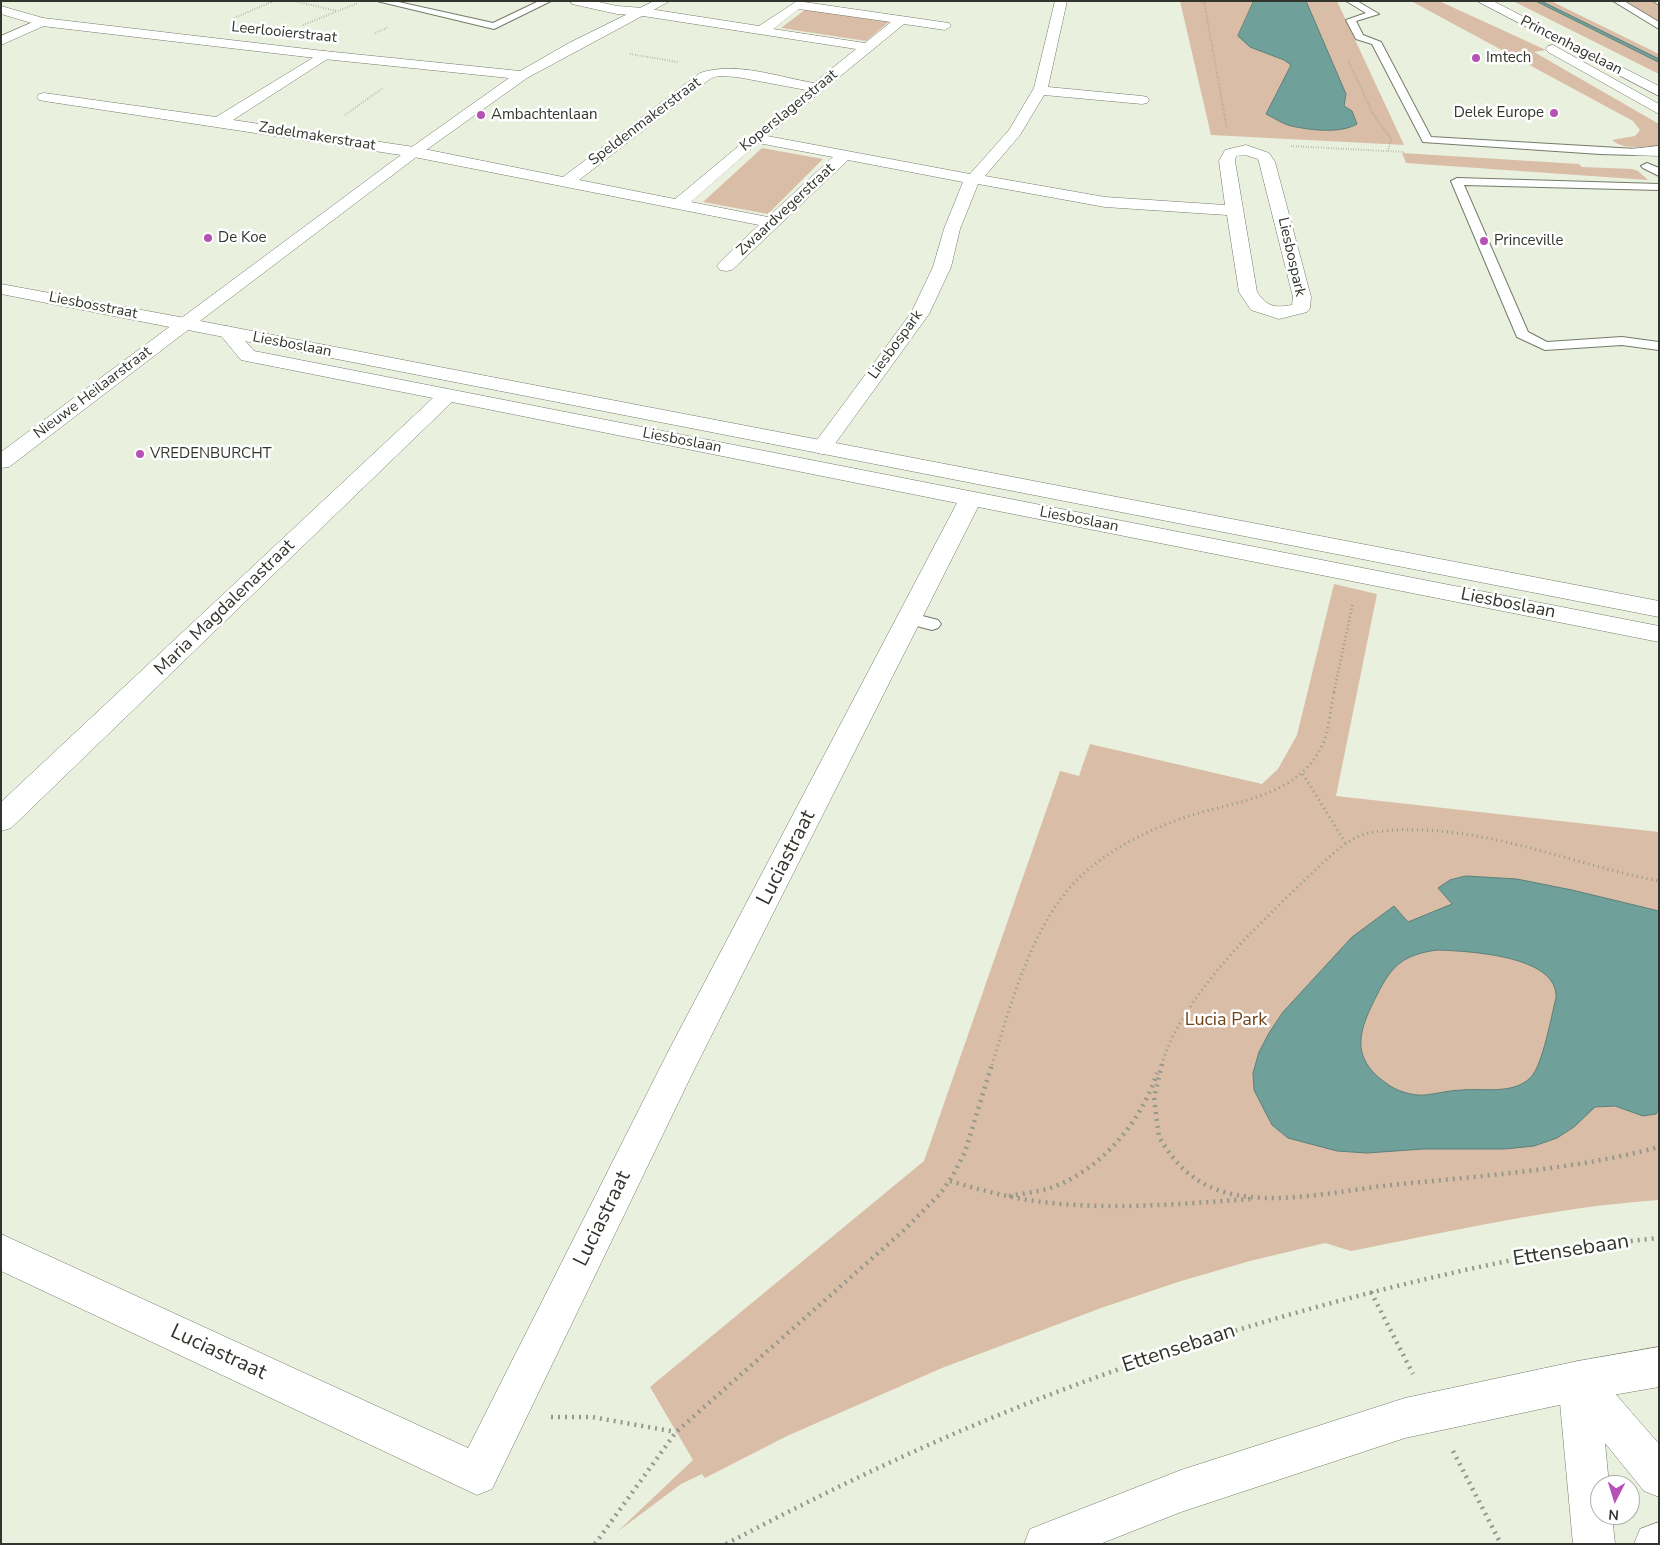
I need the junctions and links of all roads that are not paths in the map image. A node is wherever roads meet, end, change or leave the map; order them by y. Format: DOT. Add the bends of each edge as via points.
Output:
graph roads {
  1 [pos="381,1"];
  2 [pos="547,1"];
  3 [pos="576,1"];
  4 [pos="664,1"];
  5 [pos="1061,1"];
  6 [pos="1350,1"];
  7 [pos="1483,1"];
  8 [pos="1508,1"];
  9 [pos="1617,1"];
  10 [pos="1,10"];
  11 [pos="643,12"];
  12 [pos="901,20"];
  13 [pos="42,22"];
  14 [pos="945,26"];
  15 [pos="1659,26"];
  16 [pos="761,31"];
  17 [pos="1,41"];
  18 [pos="866,47"];
  19 [pos="1553,50"];
  20 [pos="1608,51"];
  21 [pos="324,55"];
  22 [pos="522,75"];
  23 [pos="817,88"];
  24 [pos="1040,90"];
  25 [pos="1659,92"];
  26 [pos="44,97"];
  27 [pos="1142,100"];
  28 [pos="1659,110"];
  29 [pos="219,122"];
  30 [pos="755,138"];
  31 [pos="1659,151"];
  32 [pos="414,152"];
  33 [pos="1636,152"];
  34 [pos="845,154"];
  35 [pos="1653,169"];
  36 [pos="976,180"];
  37 [pos="566,182"];
  38 [pos="1659,187"];
  39 [pos="679,204"];
  40 [pos="1234,210"];
  41 [pos="772,223"];
  42 [pos="726,266"];
  43 [pos="1,288"];
  44 [pos="185,324"];
  45 [pos="227,332"];
  46 [pos="1659,346"];
  47 [pos="448,395"];
  48 [pos="822,448"];
  49 [pos="1,462"];
  50 [pos="971,498"];
  51 [pos="1149,522"];
  52 [pos="1359,563"];
  53 [pos="1659,610"];
  54 [pos="1659,634"];
  55 [pos="1,820"];
  56 [pos="1,1252"];
  57 [pos="1659,1367"];
  58 [pos="1578,1381"];
  59 [pos="1659,1476"];
  60 [pos="1045,1544"];
  61 [pos="1594,1544"];
  1 -- 2 [label="lane" via="494,26"];
  3 -- 11 [label="street"];
  4 -- 11 [label="street"];
  5 -- 24 [label="street, Liesbospark"];
  6 -- 33 [label="lane" via="1374,14 1352,20 1359,37 1376,42 1427,140"];
  7 -- 25 [label="street, Princenhagelaan"];
  8 -- 20 [label="street, Princenhagelaan"];
  9 -- 15 [label="lane"];
  10 -- 13 [label="street, Leerlooierstraat"];
  11 -- 16 [label="street"];
  11 -- 22 [label="street"];
  12 -- 14 [label="street"];
  12 -- 16 [label="street" via="797,5"];
  12 -- 18 [label="street, Koperslagerstraat"];
  13 -- 17 [label="street"];
  13 -- 21 [label="street, Leerlooierstraat"];
  16 -- 18 [label="street"];
  18 -- 23 [label="street, Koperslagerstraat"];
  19 -- 28 [label="street, Princenhagelaan"];
  21 -- 22 [label="street, Leerlooierstraat"];
  21 -- 29 [label="street, Zadelmakerstraat"];
  22 -- 32 [label="street"];
  23 -- 30 [label="street, Koperslagerstraat"];
  23 -- 37 [label="street, Speldenmakerstraat" via="737,73 717,72 705,76"];
  24 -- 27 [label="street"];
  24 -- 36 [label="street, Liesbospark" via="1015,132"];
  26 -- 29 [label="street, Zadelmakerstraat"];
  29 -- 32 [label="street, Zadelmakerstraat"];
  30 -- 34 [label="street, Zwaardvegerstraat"];
  30 -- 39 [label="street, Koperslagerstraat"];
  31 -- 33 [label="street"];
  32 -- 37 [label="street, Speldenmakerstraat"];
  32 -- 44 [label="street"];
  33 -- 35 [label="street"];
  34 -- 36 [label="street, Zwaardvegerstraat"];
  34 -- 41 [label="street, Zwaardvegerstraat"];
  36 -- 40 [label="street" via="1105,202"];
  36 -- 48 [label="street, Liesbospark" via="968,186 942,268 920,314"];
  37 -- 39 [label="street, Speldenmakerstraat"];
  38 -- 46 [label="lane" via="1457,181 1522,334 1545,346 1622,341"];
  39 -- 41 [label="street, Speldenmakerstraat"];
  40 -- 40 [label="street, Liesbospark" via="1248,292 1257,306 1279,313 1301,308 1302,297 1264,156 1246,150 1230,153 1227,161"];
  41 -- 42 [label="street, Zwaardvegerstraat"];
  43 -- 44 [label="street, Liesbosstraat"];
  44 -- 45 [label="street, Liesboslaan"];
  44 -- 49 [label="street, Nieuwe Heilaarstraat"];
  45 -- 47 [label="street, Liesboslaan" via="248,356"];
  45 -- 48 [label="street, Liesboslaan"];
  47 -- 50 [label="street, Liesboslaan"];
  47 -- 55 [label="street, Maria Magdalenastraat"];
  48 -- 51 [label="street, Liesboslaan"];
  50 -- 51 [label="street, Liesboslaan"];
  50 -- 56 [label="street, Luciastraat" via="922,621 682,1061 477,1474"];
  51 -- 52 [label="street, Liesboslaan"];
  52 -- 53 [label="street, Liesboslaan"];
  52 -- 54 [label="street, Liesboslaan"];
  57 -- 58 [label="street"];
  58 -- 59 [label="street"];
  58 -- 60 [label="street" via="1432,1410 1181,1491"];
  58 -- 61 [label="street"];
}
